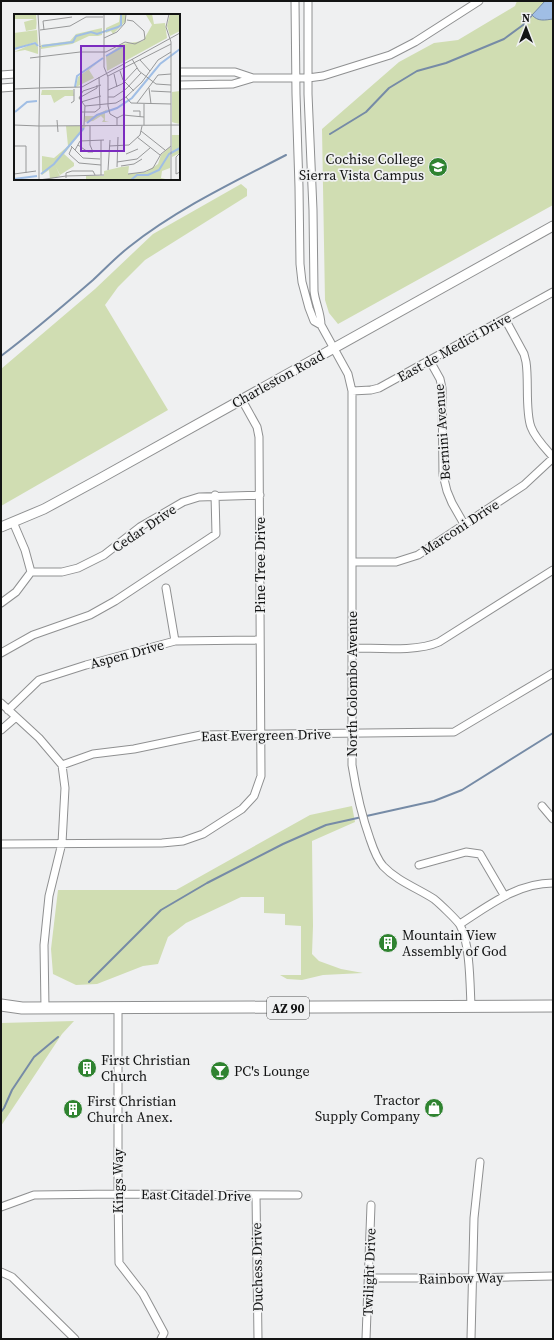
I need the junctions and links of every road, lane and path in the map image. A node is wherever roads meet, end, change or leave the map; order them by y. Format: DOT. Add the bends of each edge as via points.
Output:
graph roads {
  1 [pos="295,1"];
  2 [pos="308,1"];
  3 [pos="479,1"];
  4 [pos="180,72"];
  5 [pos="14,74"];
  6 [pos="1,75"];
  7 [pos="253,78"];
  8 [pos="296,78"];
  9 [pos="308,78"];
  10 [pos="180,85"];
  11 [pos="14,87"];
  12 [pos="1,88"];
  13 [pos="553,226"];
  14 [pos="553,292"];
  15 [pos="505,319"];
  16 [pos="321,324"];
  17 [pos="333,348"];
  18 [pos="430,361"];
  19 [pos="352,391"];
  20 [pos="242,400"];
  21 [pos="553,458"];
  22 [pos="260,495"];
  23 [pos="215,496"];
  24 [pos="13,522"];
  25 [pos="464,524"];
  26 [pos="1,526"];
  27 [pos="352,562"];
  28 [pos="553,570"];
  29 [pos="31,572"];
  30 [pos="166,588"];
  31 [pos="1,602"];
  32 [pos="260,640"];
  33 [pos="175,641"];
  34 [pos="352,648"];
  35 [pos="1,653"];
  36 [pos="553,673"];
  37 [pos="1,703"];
  38 [pos="8,710"];
  39 [pos="16,717"];
  40 [pos="1,730"];
  41 [pos="261,734"];
  42 [pos="352,734"];
  43 [pos="62,765"];
  44 [pos="542,806"];
  45 [pos="553,819"];
  46 [pos="62,843"];
  47 [pos="1,844"];
  48 [pos="419,865"];
  49 [pos="553,882"];
  50 [pos="504,895"];
  51 [pos="460,924"];
  52 [pos="1,1005"];
  53 [pos="471,1006"];
  54 [pos="553,1006"];
  55 [pos="22,1008"];
  56 [pos="46,1008"];
  57 [pos="118,1008"];
  58 [pos="1,1012"];
  59 [pos="480,1162"];
  60 [pos="118,1194"];
  61 [pos="256,1195"];
  62 [pos="298,1195"];
  63 [pos="371,1205"];
  64 [pos="1,1207"];
  65 [pos="1,1272"];
  66 [pos="553,1276"];
  67 [pos="369,1278"];
  68 [pos="472,1278"];
  69 [pos="75,1339"];
  70 [pos="161,1339"];
  71 [pos="258,1339"];
  72 [pos="366,1339"];
  73 [pos="471,1339"];
  1 -- 8 [label="street, North Colombo Avenue"];
  2 -- 9 [label="street, North Colombo Avenue"];
  3 -- 9 [label="street" via="390,55 324,76"];
  4 -- 7 [label="street" via="234,72"];
  5 -- 6 [label="street"];
  7 -- 8 [label="street"];
  7 -- 10 [label="street" via="233,84"];
  8 -- 9 [label="street"];
  8 -- 16 [label="street, North Colombo Avenue" via="300,264 308,308 314,321"];
  9 -- 16 [label="street, North Colombo Avenue" via="313,284"];
  11 -- 12 [label="street"];
  13 -- 17 [label="main road, Charleston Road"];
  14 -- 15 [label="street, East de Medici Drive"];
  15 -- 18 [label="street, East de Medici Drive"];
  15 -- 21 [label="street" via="526,362 530,427"];
  16 -- 17 [label="street, North Colombo Avenue"];
  17 -- 19 [label="street, North Colombo Avenue" via="348,374"];
  17 -- 20 [label="main road, Charleston Road"];
  18 -- 19 [label="street, East de Medici Drive" via="379,388"];
  18 -- 25 [label="street, Bernini Avenue" via="442,388 443,475 447,492"];
  19 -- 27 [label="street, North Colombo Avenue"];
  20 -- 22 [label="street, Pine Tree Drive" via="258,432"];
  20 -- 24 [label="main road, Charleston Road" via="44,509"];
  21 -- 25 [label="street, Marconi Drive" via="524,485"];
  22 -- 23 [label="street, Cedar Drive"];
  22 -- 32 [label="street, Pine Tree Drive"];
  23 -- 29 [label="street, Cedar Drive" via="183,502 140,527 104,555 78,568 62,572"];
  23 -- 35 [label="street" via="216,534 115,601 90,614 33,635"];
  24 -- 26 [label="main road, Charleston Road"];
  24 -- 29 [label="street"];
  25 -- 27 [label="street, Marconi Drive" via="418,555 406,560"];
  27 -- 34 [label="street, North Colombo Avenue"];
  28 -- 34 [label="street" via="430,646"];
  29 -- 31 [label="street" via="16,592"];
  30 -- 33 [label="street"];
  32 -- 33 [label="street, Aspen Drive"];
  32 -- 41 [label="street, Pine Tree Drive"];
  33 -- 38 [label="street, Aspen Drive" via="39,680"];
  34 -- 42 [label="street, North Colombo Avenue"];
  36 -- 42 [label="street, East Evergreen Drive" via="454,732"];
  37 -- 38 [label="street"];
  38 -- 39 [label="street"];
  39 -- 40 [label="street"];
  39 -- 43 [label="street"];
  41 -- 42 [label="street, East Evergreen Drive"];
  41 -- 43 [label="street, East Evergreen Drive" via="201,735 134,750 93,754"];
  41 -- 46 [label="street, Pine Tree Drive" via="261,776 254,796 242,809 203,834 183,841 162,843"];
  42 -- 51 [label="street, North Colombo Avenue" via="352,765 357,796 373,848 382,865 397,878 435,900"];
  43 -- 46 [label="street" via="66,788"];
  44 -- 45 [label="street"];
  46 -- 47 [label="street"];
  46 -- 56 [label="street" via="49,896 44,945"];
  48 -- 50 [label="street" via="466,852 480,854"];
  49 -- 50 [label="street" via="530,885"];
  50 -- 51 [label="street"];
  51 -- 53 [label="street" via="468,961"];
  52 -- 55 [label="highway, AZ 90"];
  53 -- 54 [label="highway, AZ 90"];
  53 -- 57 [label="highway, AZ 90"];
  55 -- 56 [label="highway, AZ 90"];
  55 -- 58 [label="highway, AZ 90"];
  56 -- 57 [label="highway, AZ 90"];
  57 -- 60 [label="street, Kings Way"];
  59 -- 68 [label="street" via="474,1218"];
  60 -- 61 [label="street, East Citadel Drive"];
  60 -- 64 [label="street, East Citadel Drive" via="34,1195"];
  60 -- 70 [label="street, Kings Way" via="119,1263 143,1294 164,1333"];
  61 -- 62 [label="street, East Citadel Drive"];
  61 -- 71 [label="street, Duchess Drive"];
  63 -- 67 [label="street, Twilight Drive"];
  65 -- 69 [label="street" via="12,1277"];
  66 -- 68 [label="street, Rainbow Way"];
  67 -- 68 [label="street, Rainbow Way"];
  67 -- 72 [label="street, Twilight Drive"];
  68 -- 73 [label="street"];
}
